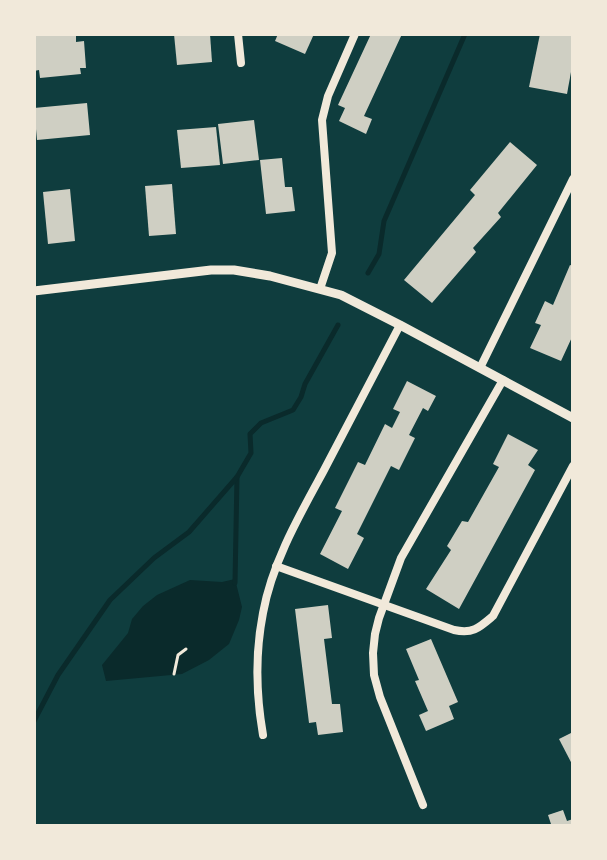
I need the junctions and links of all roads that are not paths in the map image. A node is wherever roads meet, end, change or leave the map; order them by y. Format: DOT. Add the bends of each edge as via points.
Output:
graph roads {
  1 [pos="238,34"];
  2 [pos="355,34"];
  3 [pos="241,63"];
  4 [pos="573,179"];
  5 [pos="320,289"];
  6 [pos="34,291"];
  7 [pos="400,325"];
  8 [pos="480,368"];
  9 [pos="503,380"];
  10 [pos="573,418"];
  11 [pos="573,466"];
  12 [pos="276,566"];
  13 [pos="384,604"];
  14 [pos="263,735"];
  15 [pos="423,805"];
  1 -- 3 [label="street"];
  2 -- 5 [label="street" via="322,120 332,253"];
  4 -- 8 [label="street"];
  5 -- 6 [label="street" via="270,276 211,270"];
  5 -- 7 [label="street"];
  7 -- 8 [label="street"];
  7 -- 12 [label="street"];
  8 -- 9 [label="street"];
  9 -- 10 [label="street"];
  9 -- 13 [label="street" via="401,558"];
  11 -- 13 [label="street" via="493,616 480,628 454,630"];
  12 -- 13 [label="street"];
  12 -- 14 [label="street" via="263,612 257,666"];
  13 -- 15 [label="street" via="375,634 374,675"];
}
